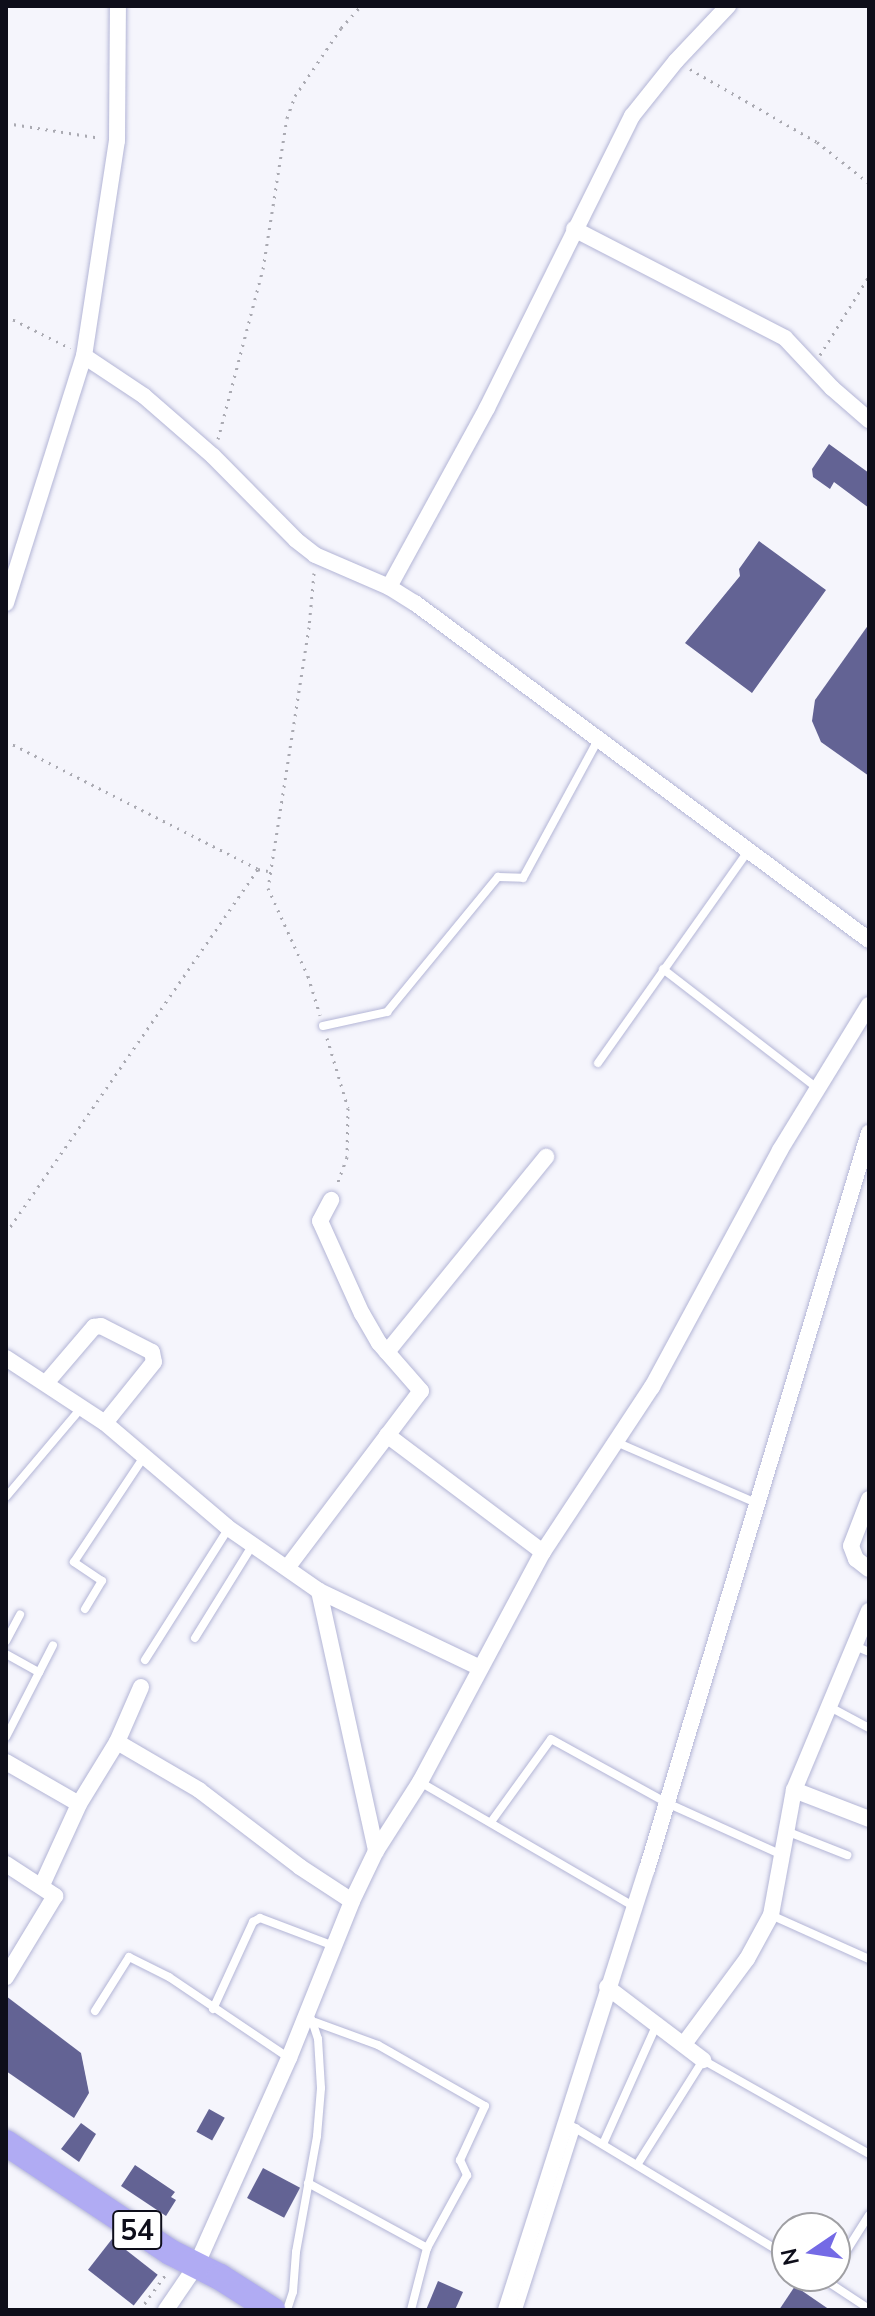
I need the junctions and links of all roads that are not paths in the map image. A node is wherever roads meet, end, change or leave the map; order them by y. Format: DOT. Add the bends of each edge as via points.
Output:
graph roads {
  1 [pos="118,6"];
  2 [pos="728,6"];
  3 [pos="574,229"];
  4 [pos="84,356"];
  5 [pos="869,420"];
  6 [pos="389,587"];
  7 [pos="6,603"];
  8 [pos="598,740"];
  9 [pos="749,850"];
  10 [pos="869,940"];
  11 [pos="663,969"];
  12 [pos="869,1005"];
  13 [pos="323,1026"];
  14 [pos="598,1063"];
  15 [pos="817,1088"];
  16 [pos="869,1133"];
  17 [pos="546,1157"];
  18 [pos="331,1200"];
  19 [pos="387,1352"];
  20 [pos="6,1358"];
  21 [pos="46,1383"];
  22 [pos="82,1407"];
  23 [pos="105,1423"];
  24 [pos="387,1435"];
  25 [pos="616,1442"];
  26 [pos="143,1458"];
  27 [pos="6,1497"];
  28 [pos="869,1499"];
  29 [pos="756,1503"];
  30 [pos="228,1528"];
  31 [pos="252,1546"];
  32 [pos="543,1552"];
  33 [pos="287,1568"];
  34 [pos="869,1569"];
  35 [pos="319,1591"];
  36 [pos="85,1609"];
  37 [pos="869,1611"];
  38 [pos="20,1615"];
  39 [pos="195,1638"];
  40 [pos="6,1641"];
  41 [pos="53,1645"];
  42 [pos="862,1649"];
  43 [pos="6,1654"];
  44 [pos="145,1660"];
  45 [pos="478,1667"];
  46 [pos="39,1672"];
  47 [pos="141,1687"];
  48 [pos="830,1707"];
  49 [pos="869,1728"];
  50 [pos="6,1737"];
  51 [pos="117,1742"];
  52 [pos="6,1762"];
  53 [pos="420,1782"];
  54 [pos="794,1790"];
  55 [pos="667,1803"];
  56 [pos="79,1804"];
  57 [pos="869,1819"];
  58 [pos="491,1822"];
  59 [pos="785,1831"];
  60 [pos="376,1851"];
  61 [pos="847,1855"];
  62 [pos="783,1856"];
  63 [pos="6,1864"];
  64 [pos="42,1885"];
  65 [pos="352,1901"];
  66 [pos="633,1906"];
  67 [pos="771,1915"];
  68 [pos="334,1946"];
  69 [pos="869,1959"];
  70 [pos="6,1977"];
  71 [pos="607,1987"];
  72 [pos="213,2009"];
  73 [pos="95,2011"];
  74 [pos="310,2020"];
  75 [pos="656,2026"];
  76 [pos="684,2044"];
  77 [pos="289,2058"];
  78 [pos="703,2060"];
  79 [pos="570,2125"];
  80 [pos="6,2143"];
  81 [pos="603,2144"];
  82 [pos="869,2154"];
  83 [pos="637,2165"];
  84 [pos="308,2183"];
  85 [pos="869,2215"];
  86 [pos="851,2244"];
  87 [pos="771,2246"];
  88 [pos="427,2248"];
  89 [pos="196,2266"];
  90 [pos="845,2292"];
  91 [pos="869,2309"];
  92 [pos="166,2310"];
  93 [pos="272,2310"];
  94 [pos="287,2310"];
  95 [pos="411,2310"];
  96 [pos="506,2310"];
  97 [pos="518,2310"];
  1 -- 4 [label="street" via="117,141"];
  2 -- 3 [label="street" via="632,116"];
  3 -- 5 [label="street" via="785,338"];
  3 -- 6 [label="street" via="487,408"];
  4 -- 6 [label="street" via="144,396 315,555"];
  4 -- 7 [label="street"];
  6 -- 8 [label="street"];
  8 -- 9 [label="street"];
  8 -- 13 [label="lane" via="523,878 498,877 387,1012"];
  9 -- 10 [label="street"];
  9 -- 11 [label="lane"];
  11 -- 14 [label="lane"];
  11 -- 15 [label="lane"];
  12 -- 15 [label="street"];
  15 -- 25 [label="street" via="652,1387"];
  16 -- 29 [label="street"];
  17 -- 19 [label="street"];
  18 -- 19 [label="street" via="320,1221 362,1314"];
  19 -- 24 [label="street" via="421,1391"];
  20 -- 21 [label="street"];
  21 -- 22 [label="street"];
  21 -- 23 [label="street" via="94,1327 152,1352 154,1362"];
  22 -- 23 [label="street"];
  22 -- 27 [label="lane"];
  23 -- 26 [label="street"];
  24 -- 32 [label="street"];
  24 -- 33 [label="street"];
  25 -- 29 [label="lane"];
  25 -- 32 [label="street"];
  26 -- 30 [label="street"];
  26 -- 36 [label="lane" via="74,1562 102,1581"];
  28 -- 34 [label="street" via="851,1546 856,1559"];
  29 -- 55 [label="street"];
  30 -- 31 [label="street"];
  30 -- 44 [label="lane"];
  31 -- 33 [label="street"];
  31 -- 39 [label="lane"];
  32 -- 45 [label="street"];
  33 -- 35 [label="street"];
  35 -- 45 [label="street"];
  35 -- 60 [label="street"];
  37 -- 42 [label="street"];
  38 -- 40 [label="lane"];
  41 -- 46 [label="lane"];
  42 -- 48 [label="street"];
  43 -- 46 [label="lane"];
  45 -- 53 [label="street"];
  46 -- 50 [label="lane"];
  47 -- 51 [label="street"];
  48 -- 49 [label="lane"];
  48 -- 54 [label="street"];
  51 -- 56 [label="street"];
  51 -- 65 [label="street" via="199,1790"];
  52 -- 56 [label="street"];
  53 -- 58 [label="lane"];
  53 -- 60 [label="street"];
  54 -- 57 [label="street"];
  54 -- 59 [label="street"];
  55 -- 58 [label="lane" via="551,1739"];
  55 -- 62 [label="lane"];
  55 -- 66 [label="street"];
  56 -- 64 [label="street"];
  58 -- 66 [label="lane"];
  59 -- 61 [label="lane"];
  59 -- 62 [label="street"];
  60 -- 65 [label="street"];
  62 -- 67 [label="street"];
  63 -- 64 [label="street"];
  64 -- 70 [label="street" via="55,1896"];
  65 -- 68 [label="street"];
  66 -- 71 [label="street"];
  67 -- 69 [label="lane"];
  67 -- 76 [label="street" via="747,1959"];
  68 -- 72 [label="lane" via="260,1918 253,1922"];
  68 -- 74 [label="street"];
  71 -- 75 [label="street"];
  71 -- 79 [label="street"];
  72 -- 73 [label="lane" via="169,1977 129,1957"];
  72 -- 77 [label="lane"];
  74 -- 77 [label="street"];
  74 -- 84 [label="lane" via="321,2088"];
  74 -- 88 [label="lane" via="363,2037 485,2106 460,2160 467,2175"];
  75 -- 76 [label="street"];
  75 -- 81 [label="lane"];
  76 -- 78 [label="street"];
  77 -- 89 [label="street"];
  78 -- 82 [label="lane"];
  78 -- 83 [label="lane"];
  79 -- 81 [label="lane"];
  79 -- 96 [label="street"];
  79 -- 97 [label="lane"];
  80 -- 89 [label="main road, 54"];
  81 -- 83 [label="lane"];
  83 -- 87 [label="lane"];
  84 -- 88 [label="lane"];
  84 -- 94 [label="lane"];
  85 -- 86 [label="lane"];
  88 -- 95 [label="lane"];
  89 -- 92 [label="street"];
  89 -- 93 [label="main road, 54"];
  90 -- 91 [label="lane"];
}
